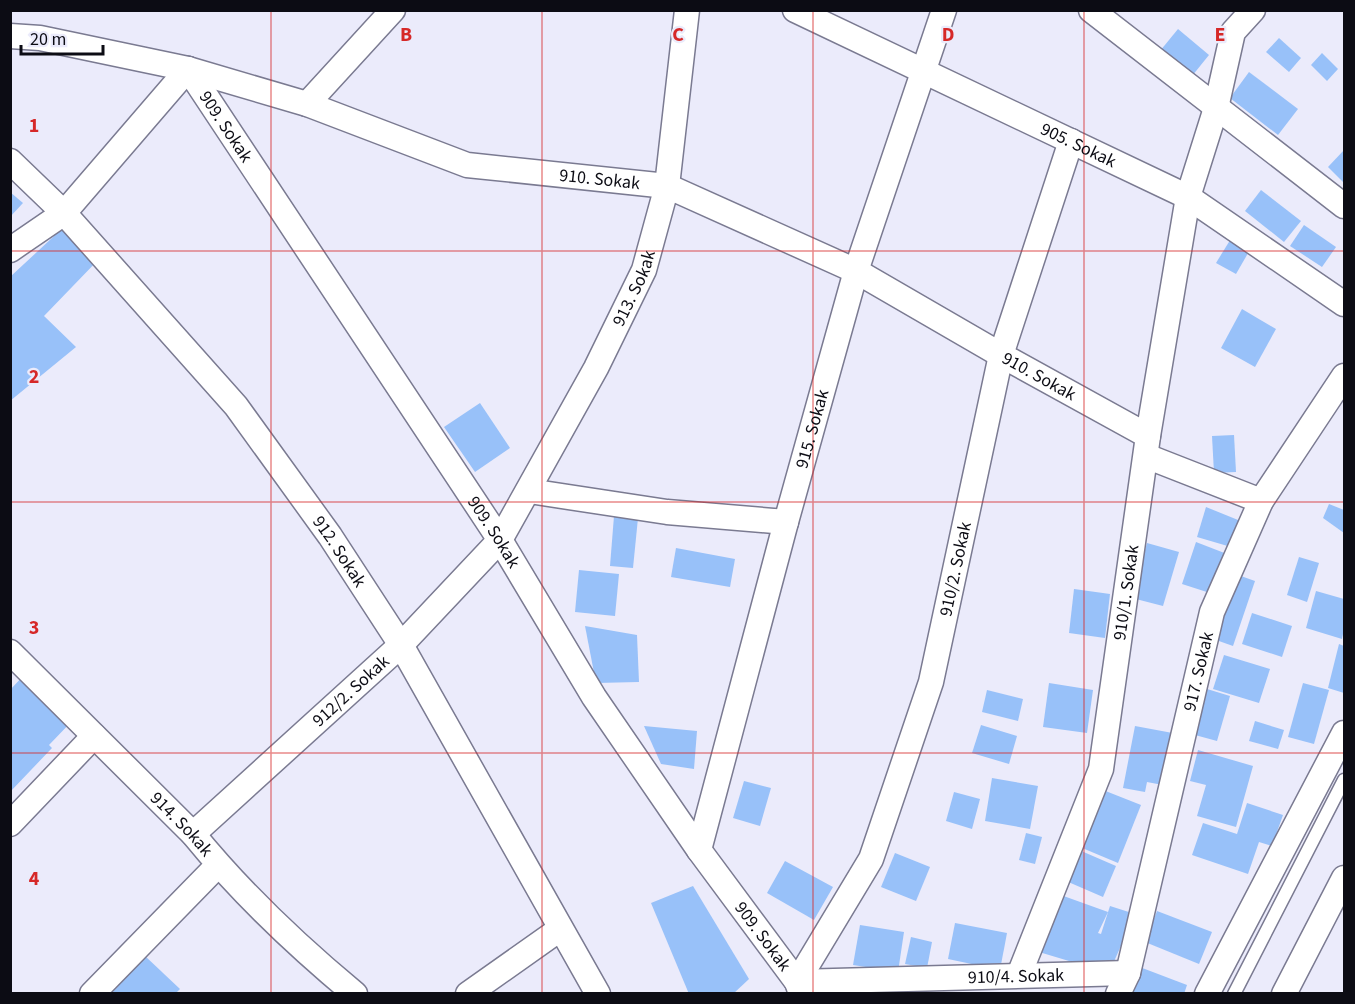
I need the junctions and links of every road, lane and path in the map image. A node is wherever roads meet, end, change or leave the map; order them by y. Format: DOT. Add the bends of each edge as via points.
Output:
graph roads {
  1 [pos="393,10"];
  2 [pos="687,10"];
  3 [pos="795,10"];
  4 [pos="944,10"];
  5 [pos="1091,10"];
  6 [pos="1253,10"];
  7 [pos="10,36"];
  8 [pos="188,69"];
  9 [pos="922,70"];
  10 [pos="307,104"];
  11 [pos="1216,108"];
  12 [pos="1071,141"];
  13 [pos="10,160"];
  14 [pos="667,186"];
  15 [pos="1188,197"];
  16 [pos="1344,206"];
  17 [pos="64,213"];
  18 [pos="10,250"];
  19 [pos="856,271"];
  20 [pos="1344,304"];
  21 [pos="1001,355"];
  22 [pos="1344,376"];
  23 [pos="1147,446"];
  24 [pos="529,491"];
  25 [pos="1261,501"];
  26 [pos="786,522"];
  27 [pos="500,540"];
  28 [pos="402,645"];
  29 [pos="10,652"];
  30 [pos="1344,733"];
  31 [pos="94,736"];
  32 [pos="1344,780"];
  33 [pos="10,824"];
  34 [pos="193,834"];
  35 [pos="699,850"];
  36 [pos="218,865"];
  37 [pos="1344,878"];
  38 [pos="560,929"];
  39 [pos="1019,975"];
  40 [pos="1123,983"];
  41 [pos="799,988"];
  42 [pos="92,993"];
  43 [pos="355,993"];
  44 [pos="468,993"];
  45 [pos="597,993"];
  46 [pos="1207,993"];
  47 [pos="1234,993"];
  48 [pos="1284,993"];
  1 -- 10 [label="street"];
  2 -- 14 [label="street, 913. Sokak"];
  3 -- 9 [label="street, 905. Sokak"];
  4 -- 9 [label="street, 915. Sokak"];
  5 -- 11 [label="street"];
  6 -- 11 [label="street, 910/1. Sokak" via="1233,32"];
  7 -- 8 [label="street, 910. Sokak" via="40,38"];
  8 -- 10 [label="street, 910. Sokak"];
  8 -- 17 [label="street"];
  8 -- 27 [label="street, 909. Sokak"];
  9 -- 12 [label="street, 905. Sokak"];
  9 -- 19 [label="street, 915. Sokak"];
  10 -- 14 [label="street, 910. Sokak" via="467,165"];
  11 -- 15 [label="street, 910/1. Sokak"];
  11 -- 16 [label="street"];
  12 -- 15 [label="street, 905. Sokak"];
  12 -- 21 [label="street, 910/2. Sokak"];
  13 -- 17 [label="street, 912. Sokak"];
  14 -- 19 [label="street, 910. Sokak"];
  14 -- 24 [label="street, 913. Sokak" via="644,270"];
  15 -- 20 [label="street, 905. Sokak"];
  15 -- 23 [label="street, 910/1. Sokak"];
  17 -- 18 [label="street"];
  17 -- 28 [label="street, 912. Sokak" via="236,406 330,536"];
  19 -- 21 [label="street, 910. Sokak"];
  19 -- 26 [label="street, 915. Sokak"];
  21 -- 23 [label="street, 910. Sokak"];
  21 -- 41 [label="street, 910/2. Sokak" via="931,682 871,860"];
  22 -- 25 [label="street, 917. Sokak"];
  23 -- 25 [label="street, 910. Sokak"];
  23 -- 39 [label="street, 910/1. Sokak" via="1101,768"];
  24 -- 26 [label="street" via="667,512"];
  24 -- 27 [label="street, 913. Sokak"];
  25 -- 40 [label="street, 917. Sokak" via="1212,612"];
  26 -- 35 [label="street, 915. Sokak"];
  27 -- 28 [label="street, 912/2. Sokak"];
  27 -- 35 [label="street, 909. Sokak" via="594,697"];
  28 -- 34 [label="street, 912/2. Sokak"];
  28 -- 38 [label="street, 912. Sokak"];
  29 -- 31 [label="street, 914. Sokak"];
  30 -- 46 [label="street"];
  31 -- 33 [label="street"];
  31 -- 34 [label="street, 914. Sokak"];
  32 -- 47 [label="lane"];
  34 -- 36 [label="street, 914. Sokak"];
  35 -- 41 [label="street, 909. Sokak"];
  36 -- 42 [label="street"];
  36 -- 43 [label="street, 914. Sokak" via="296,944"];
  37 -- 48 [label="street"];
  38 -- 44 [label="street"];
  38 -- 45 [label="street, 912. Sokak"];
  39 -- 40 [label="street, 910/4. Sokak"];
  39 -- 41 [label="street, 910/4. Sokak"];
}
